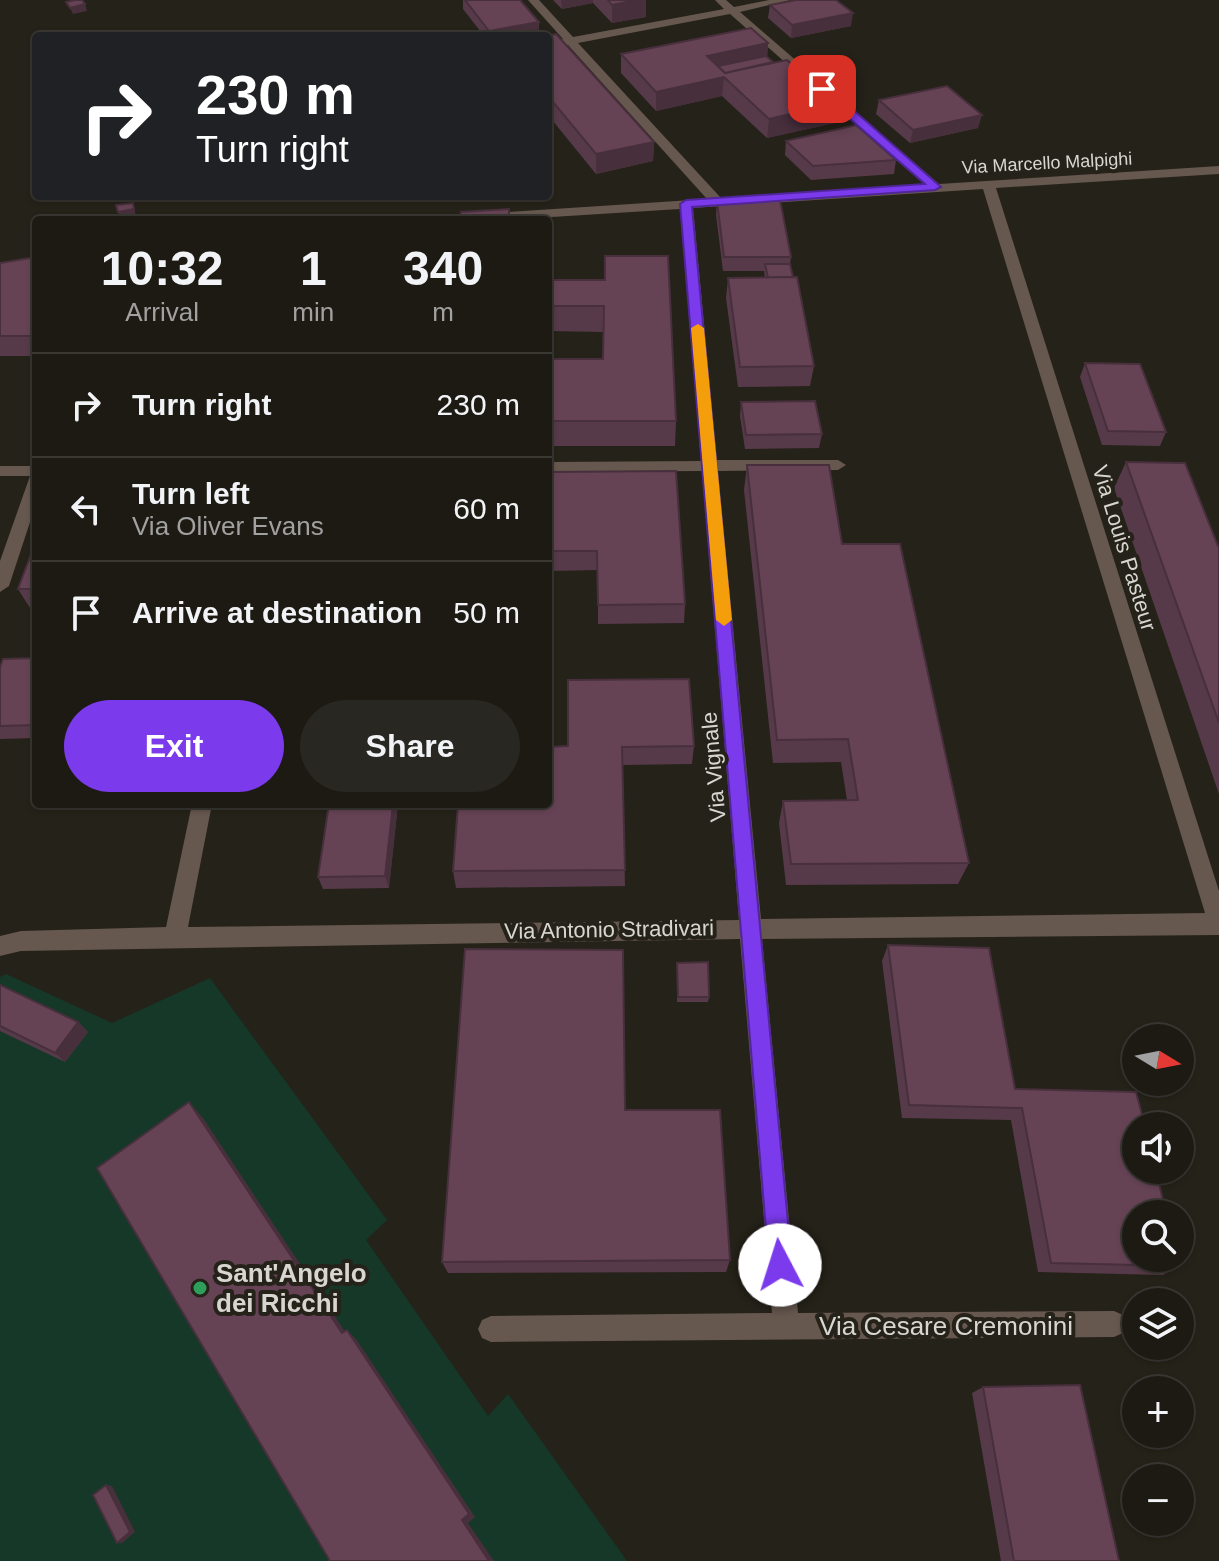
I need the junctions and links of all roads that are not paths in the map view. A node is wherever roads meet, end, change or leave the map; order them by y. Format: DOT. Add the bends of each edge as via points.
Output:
graph roads {
  1 [pos="533,0"];
  2 [pos="720,0"];
  3 [pos="786,0"];
  4 [pos="731,10"];
  5 [pos="571,41"];
  6 [pos="552,44"];
  7 [pos="1219,170"];
  8 [pos="988,184"];
  9 [pos="935,187"];
  10 [pos="716,201"];
  11 [pos="686,204"];
  12 [pos="505,216"];
  13 [pos="710,465"];
  14 [pos="838,465"];
  15 [pos="552,467"];
  16 [pos="0,471"];
  17 [pos="32,471"];
  18 [pos="32,492"];
  19 [pos="0,586"];
  20 [pos="201,808"];
  21 [pos="1219,924"];
  22 [pos="750,927"];
  23 [pos="175,937"];
  24 [pos="0,946"];
  25 [pos="1114,1324"];
  26 [pos="786,1327"];
  27 [pos="491,1329"];
  1 -- 5 [label="street"];
  2 -- 4 [label="street"];
  3 -- 4 [label="street"];
  4 -- 5 [label="street"];
  4 -- 9 [label="street"];
  5 -- 6 [label="street"];
  5 -- 10 [label="street"];
  7 -- 8 [label="street, Via Marcello Malpighi"];
  8 -- 9 [label="street, Via Marcello Malpighi"];
  8 -- 21 [label="street, Via Louis Pasteur"];
  9 -- 10 [label="street, Via Marcello Malpighi"];
  10 -- 11 [label="street, Via Marcello Malpighi"];
  11 -- 12 [label="street, Via Marcello Malpighi"];
  11 -- 13 [label="street, Via Vignale"];
  13 -- 14 [label="street"];
  13 -- 15 [label="street"];
  13 -- 22 [label="street, Via Vignale"];
  16 -- 17 [label="street"];
  18 -- 19 [label="street"];
  20 -- 23 [label="street"];
  21 -- 22 [label="street, Via Antonio Stradivari"];
  22 -- 23 [label="street, Via Antonio Stradivari"];
  22 -- 26 [label="street, Via Vignale"];
  23 -- 24 [label="street, Via Antonio Stradivari"];
  25 -- 26 [label="street, Via Cesare Cremonini"];
  26 -- 27 [label="street, Via Cesare Cremonini"];
}
